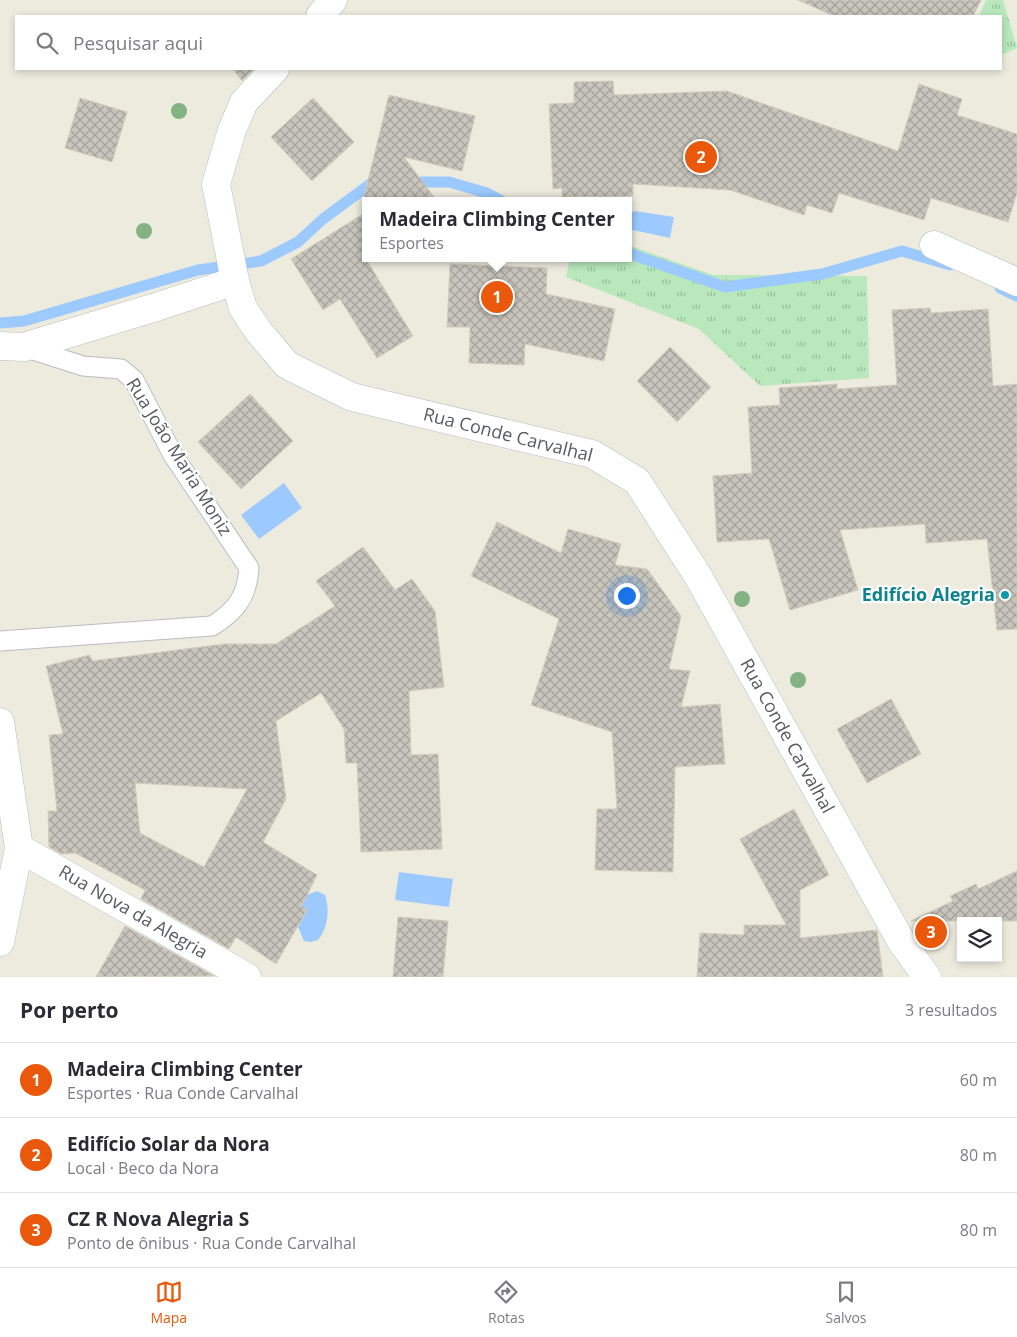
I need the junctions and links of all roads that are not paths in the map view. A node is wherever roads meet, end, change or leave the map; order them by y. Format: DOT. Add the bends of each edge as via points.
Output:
graph roads {
  1 [pos="333,0"];
  2 [pos="321,15"];
  3 [pos="274,70"];
  4 [pos="934,245"];
  5 [pos="235,281"];
  6 [pos="1017,282"];
  7 [pos="12,346"];
  8 [pos="0,641"];
  9 [pos="0,722"];
  10 [pos="19,848"];
  11 [pos="0,942"];
  12 [pos="247,977"];
  13 [pos="927,977"];
  1 -- 2 [label="street"];
  3 -- 5 [label="street, Rua Conde Carvalhal" via="244,102 216,184"];
  4 -- 6 [label="street"];
  5 -- 7 [label="street" via="156,307"];
  5 -- 13 [label="street, Rua Conde Carvalhal" via="243,308 287,365 352,397 592,454 637,481 698,576 901,941"];
  7 -- 8 [label="lane, Rua João Maria Moniz" via="83,366 121,369 134,380 173,455 249,568 248,585 231,614 212,626"];
  9 -- 10 [label="street"];
  10 -- 11 [label="street"];
  10 -- 12 [label="street, Rua Nova da Alegria"];
}
